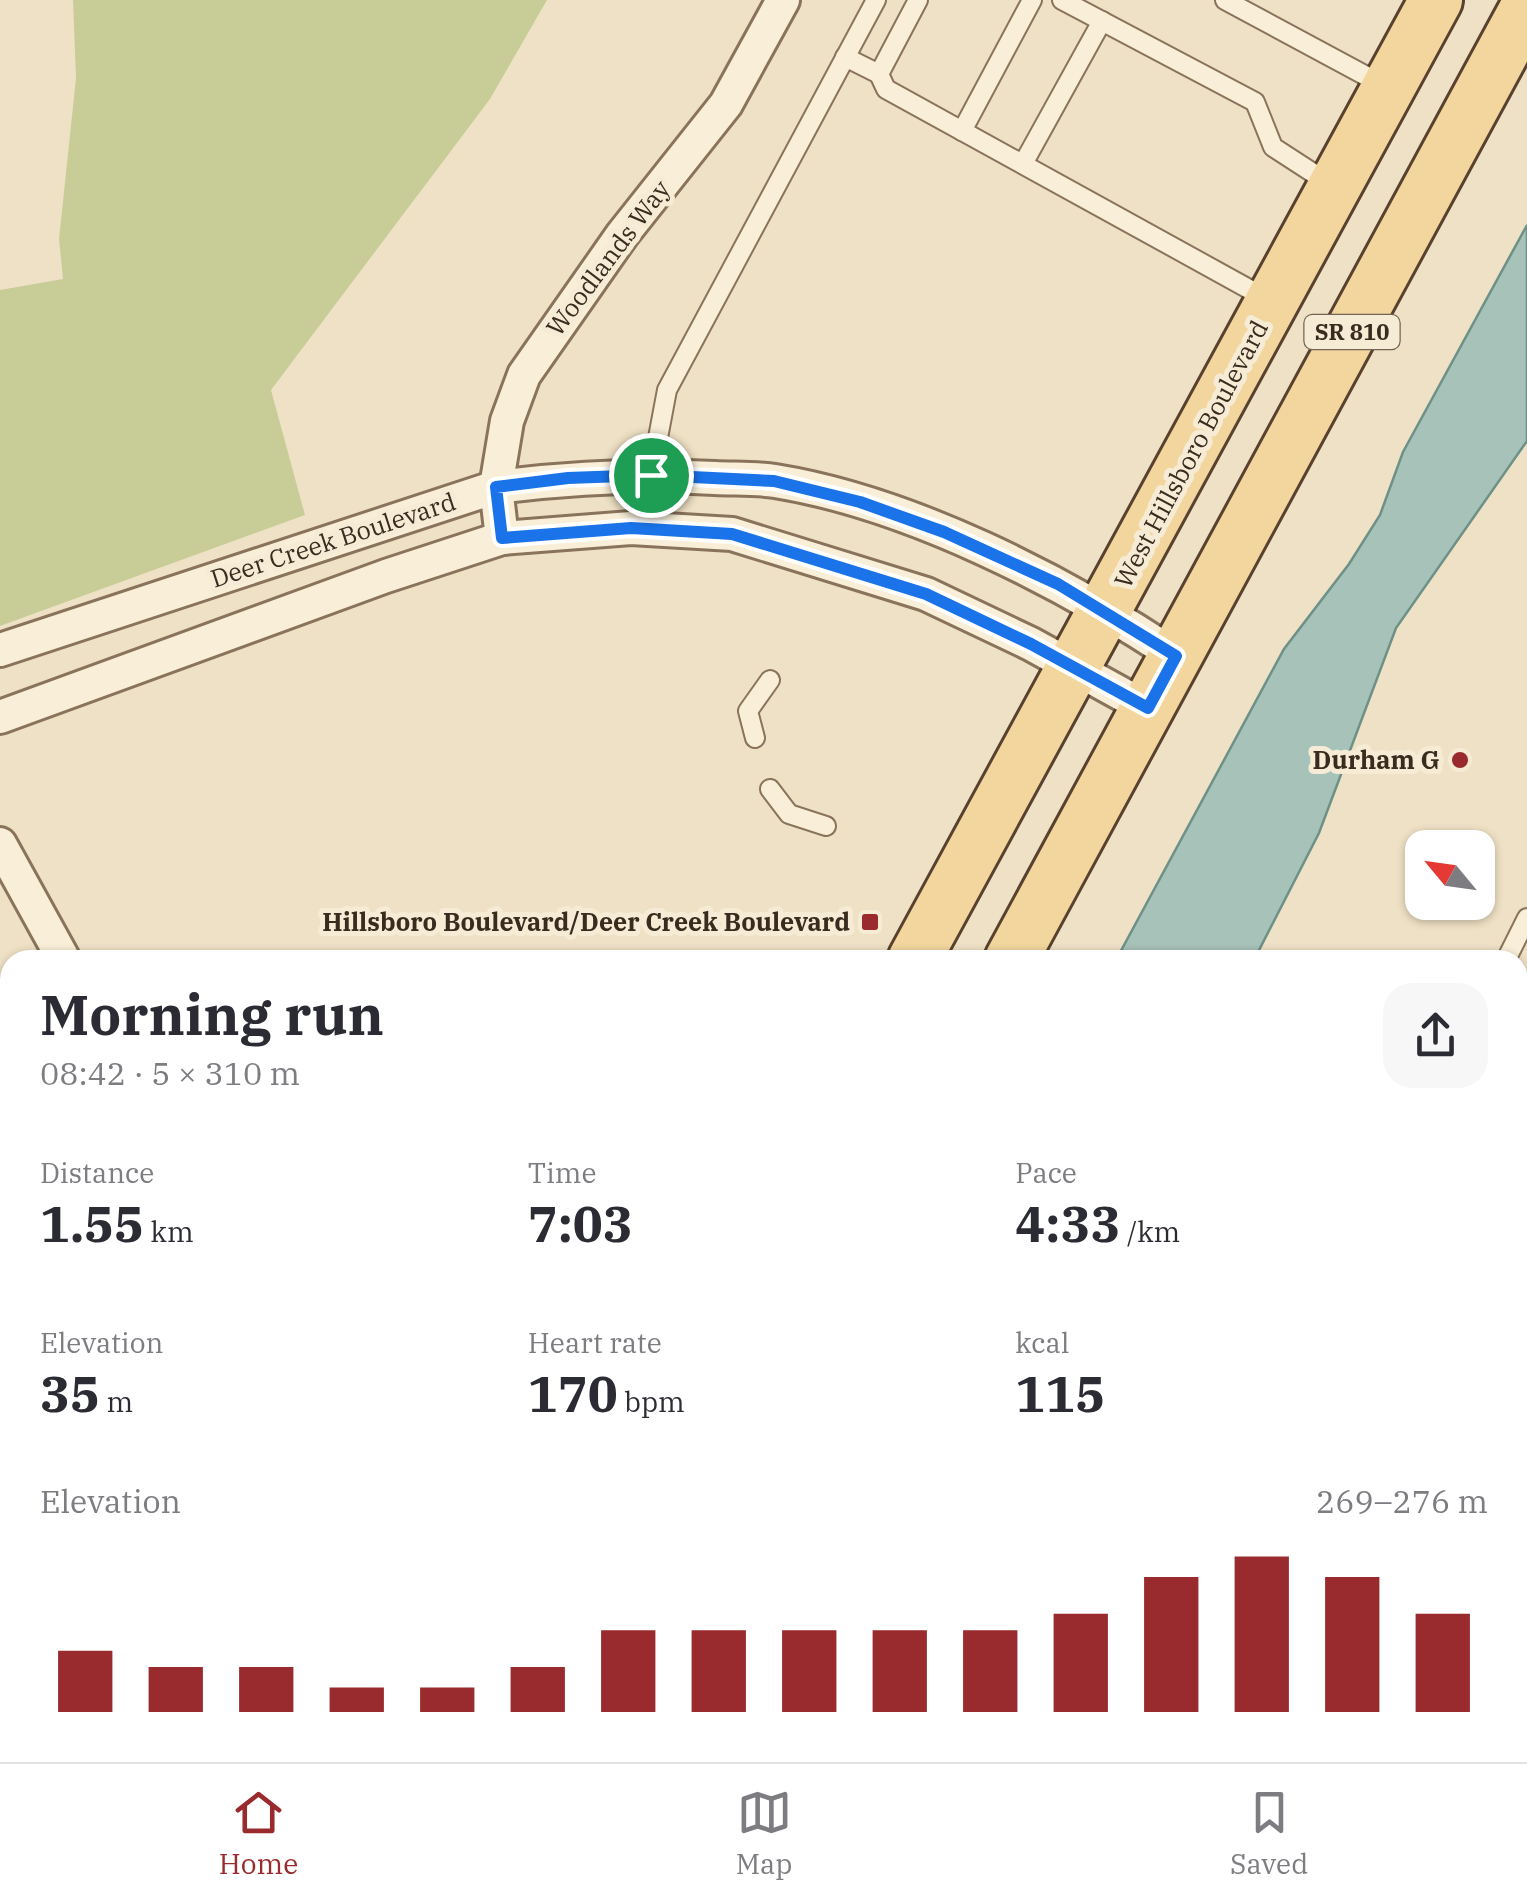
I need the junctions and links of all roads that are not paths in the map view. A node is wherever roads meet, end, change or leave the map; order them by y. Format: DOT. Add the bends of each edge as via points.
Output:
graph roads {
  1 [pos="783,0"];
  2 [pos="876,0"];
  3 [pos="918,0"];
  4 [pos="1032,0"];
  5 [pos="1062,0"];
  6 [pos="1224,0"];
  7 [pos="1436,0"];
  8 [pos="1527,7"];
  9 [pos="1102,21"];
  10 [pos="845,57"];
  11 [pos="878,74"];
  12 [pos="1388,88"];
  13 [pos="962,131"];
  14 [pos="1023,164"];
  15 [pos="1335,188"];
  16 [pos="1273,302"];
  17 [pos="651,475"];
  18 [pos="496,487"];
  19 [pos="502,538"];
  20 [pos="1106,610"];
  21 [pos="0,650"];
  22 [pos="1176,656"];
  23 [pos="1074,669"];
  24 [pos="770,680"];
  25 [pos="1148,708"];
  26 [pos="0,717"];
  27 [pos="755,738"];
  28 [pos="770,790"];
  29 [pos="826,826"];
  30 [pos="0,844"];
  31 [pos="1527,918"];
  32 [pos="58,950"];
  33 [pos="919,950"];
  34 [pos="1015,950"];
  35 [pos="1511,950"];
  1 -- 18 [label="street, Woodlands Way" via="726,104 524,375"];
  2 -- 10 [label="lane"];
  3 -- 11 [label="lane"];
  4 -- 13 [label="lane"];
  5 -- 9 [label="lane"];
  6 -- 12 [label="lane"];
  7 -- 12 [label="main road, West Hillsboro Boulevard / SR 810"];
  8 -- 22 [label="main road, SR 810"];
  9 -- 14 [label="lane"];
  9 -- 15 [label="lane" via="1255,102 1273,147"];
  10 -- 11 [label="lane"];
  10 -- 17 [label="lane" via="666,390"];
  11 -- 13 [label="lane" via="886,89"];
  12 -- 15 [label="main road, West Hillsboro Boulevard / SR 810"];
  13 -- 14 [label="lane"];
  14 -- 16 [label="lane"];
  15 -- 16 [label="main road, West Hillsboro Boulevard / SR 810"];
  16 -- 20 [label="main road, West Hillsboro Boulevard / SR 810"];
  17 -- 18 [label="street, Deer Creek Boulevard"];
  17 -- 20 [label="street, Deer Creek Boulevard" via="774,481 860,502 944,532"];
  18 -- 19 [label="street, Woodlands Way"];
  18 -- 21 [label="street, Deer Creek Boulevard"];
  19 -- 23 [label="street, Deer Creek Boulevard" via="631,528 732,534 926,594"];
  19 -- 26 [label="street, Deer Creek Boulevard"];
  20 -- 22 [label="street, Deer Creek Boulevard"];
  20 -- 23 [label="main road, West Hillsboro Boulevard / SR 810"];
  22 -- 25 [label="main road, SR 810"];
  23 -- 25 [label="street, Deer Creek Boulevard"];
  23 -- 33 [label="main road, West Hillsboro Boulevard / SR 810"];
  24 -- 27 [label="lane" via="748,710"];
  25 -- 34 [label="main road, SR 810"];
  28 -- 29 [label="lane" via="790,814"];
  30 -- 32 [label="street"];
  31 -- 35 [label="lane"];
}
